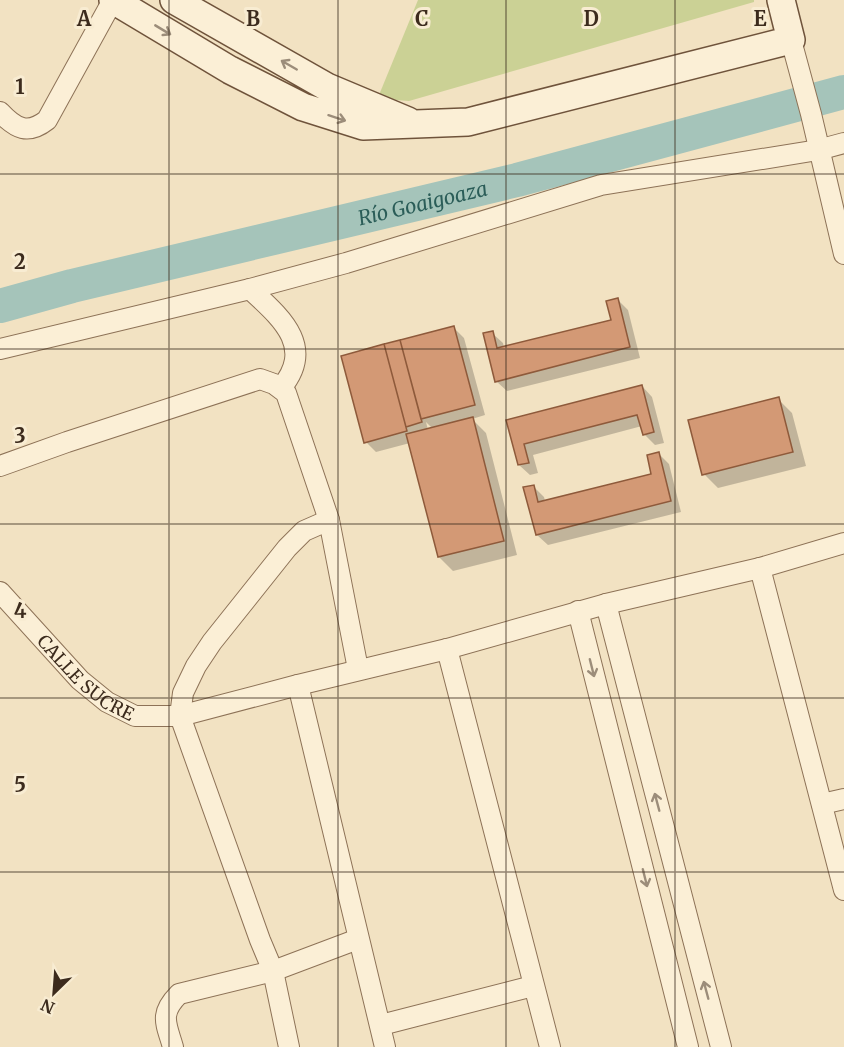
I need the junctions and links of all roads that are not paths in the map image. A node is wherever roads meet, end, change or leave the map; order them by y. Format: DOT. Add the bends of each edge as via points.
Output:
graph roads {
  1 [pos="113,0"];
  2 [pos="174,0"];
  3 [pos="781,0"];
  4 [pos="792,43"];
  5 [pos="0,112"];
  6 [pos="418,125"];
  7 [pos="844,142"];
  8 [pos="818,150"];
  9 [pos="844,254"];
  10 [pos="250,289"];
  11 [pos="0,349"];
  12 [pos="281,388"];
  13 [pos="0,466"];
  14 [pos="329,520"];
  15 [pos="844,543"];
  16 [pos="760,568"];
  17 [pos="0,592"];
  18 [pos="606,604"];
  19 [pos="578,611"];
  20 [pos="447,649"];
  21 [pos="358,669"];
  22 [pos="298,685"];
  23 [pos="180,716"];
  24 [pos="844,799"];
  25 [pos="822,804"];
  26 [pos="844,890"];
  27 [pos="358,939"];
  28 [pos="273,971"];
  29 [pos="533,986"];
  30 [pos="381,1025"];
  31 [pos="173,1047"];
  32 [pos="289,1047"];
  33 [pos="385,1047"];
  34 [pos="550,1047"];
  35 [pos="688,1047"];
  36 [pos="721,1047"];
  1 -- 5 [label="street" via="47,120 29,130"];
  1 -- 6 [label="main road, one-way" via="230,70 303,107 363,126"];
  6 -- 2 [label="main road, one-way" via="327,87"];
  3 -- 4 [label="main road"];
  4 -- 6 [label="main road" via="468,122"];
  4 -- 8 [label="street"];
  7 -- 8 [label="street"];
  8 -- 9 [label="street"];
  8 -- 10 [label="street" via="601,185"];
  10 -- 11 [label="street"];
  10 -- 12 [label="street" via="283,322 292,337 296,361"];
  12 -- 13 [label="street" via="260,379"];
  12 -- 14 [label="street"];
  14 -- 21 [label="street"];
  14 -- 23 [label="street" via="304,531 287,548 212,642 183,693"];
  15 -- 16 [label="street, CALLE SUCRE"];
  16 -- 18 [label="street, CALLE SUCRE"];
  16 -- 25 [label="street"];
  17 -- 23 [label="street, CALLE SUCRE" via="80,681 107,702 135,716"];
  18 -- 19 [label="street, CALLE SUCRE"];
  36 -- 18 [label="street, one-way"];
  19 -- 20 [label="street, CALLE SUCRE"];
  19 -- 35 [label="street, one-way"];
  20 -- 21 [label="street, CALLE SUCRE"];
  20 -- 29 [label="street"];
  21 -- 22 [label="street, CALLE SUCRE"];
  22 -- 23 [label="street, CALLE SUCRE"];
  22 -- 27 [label="street"];
  23 -- 28 [label="street"];
  24 -- 25 [label="street"];
  25 -- 26 [label="street"];
  27 -- 28 [label="street"];
  27 -- 30 [label="street"];
  28 -- 31 [label="street" via="178,994 168,1005 165,1020"];
  28 -- 32 [label="street"];
  29 -- 30 [label="street"];
  29 -- 34 [label="street"];
  30 -- 33 [label="street"];
}
